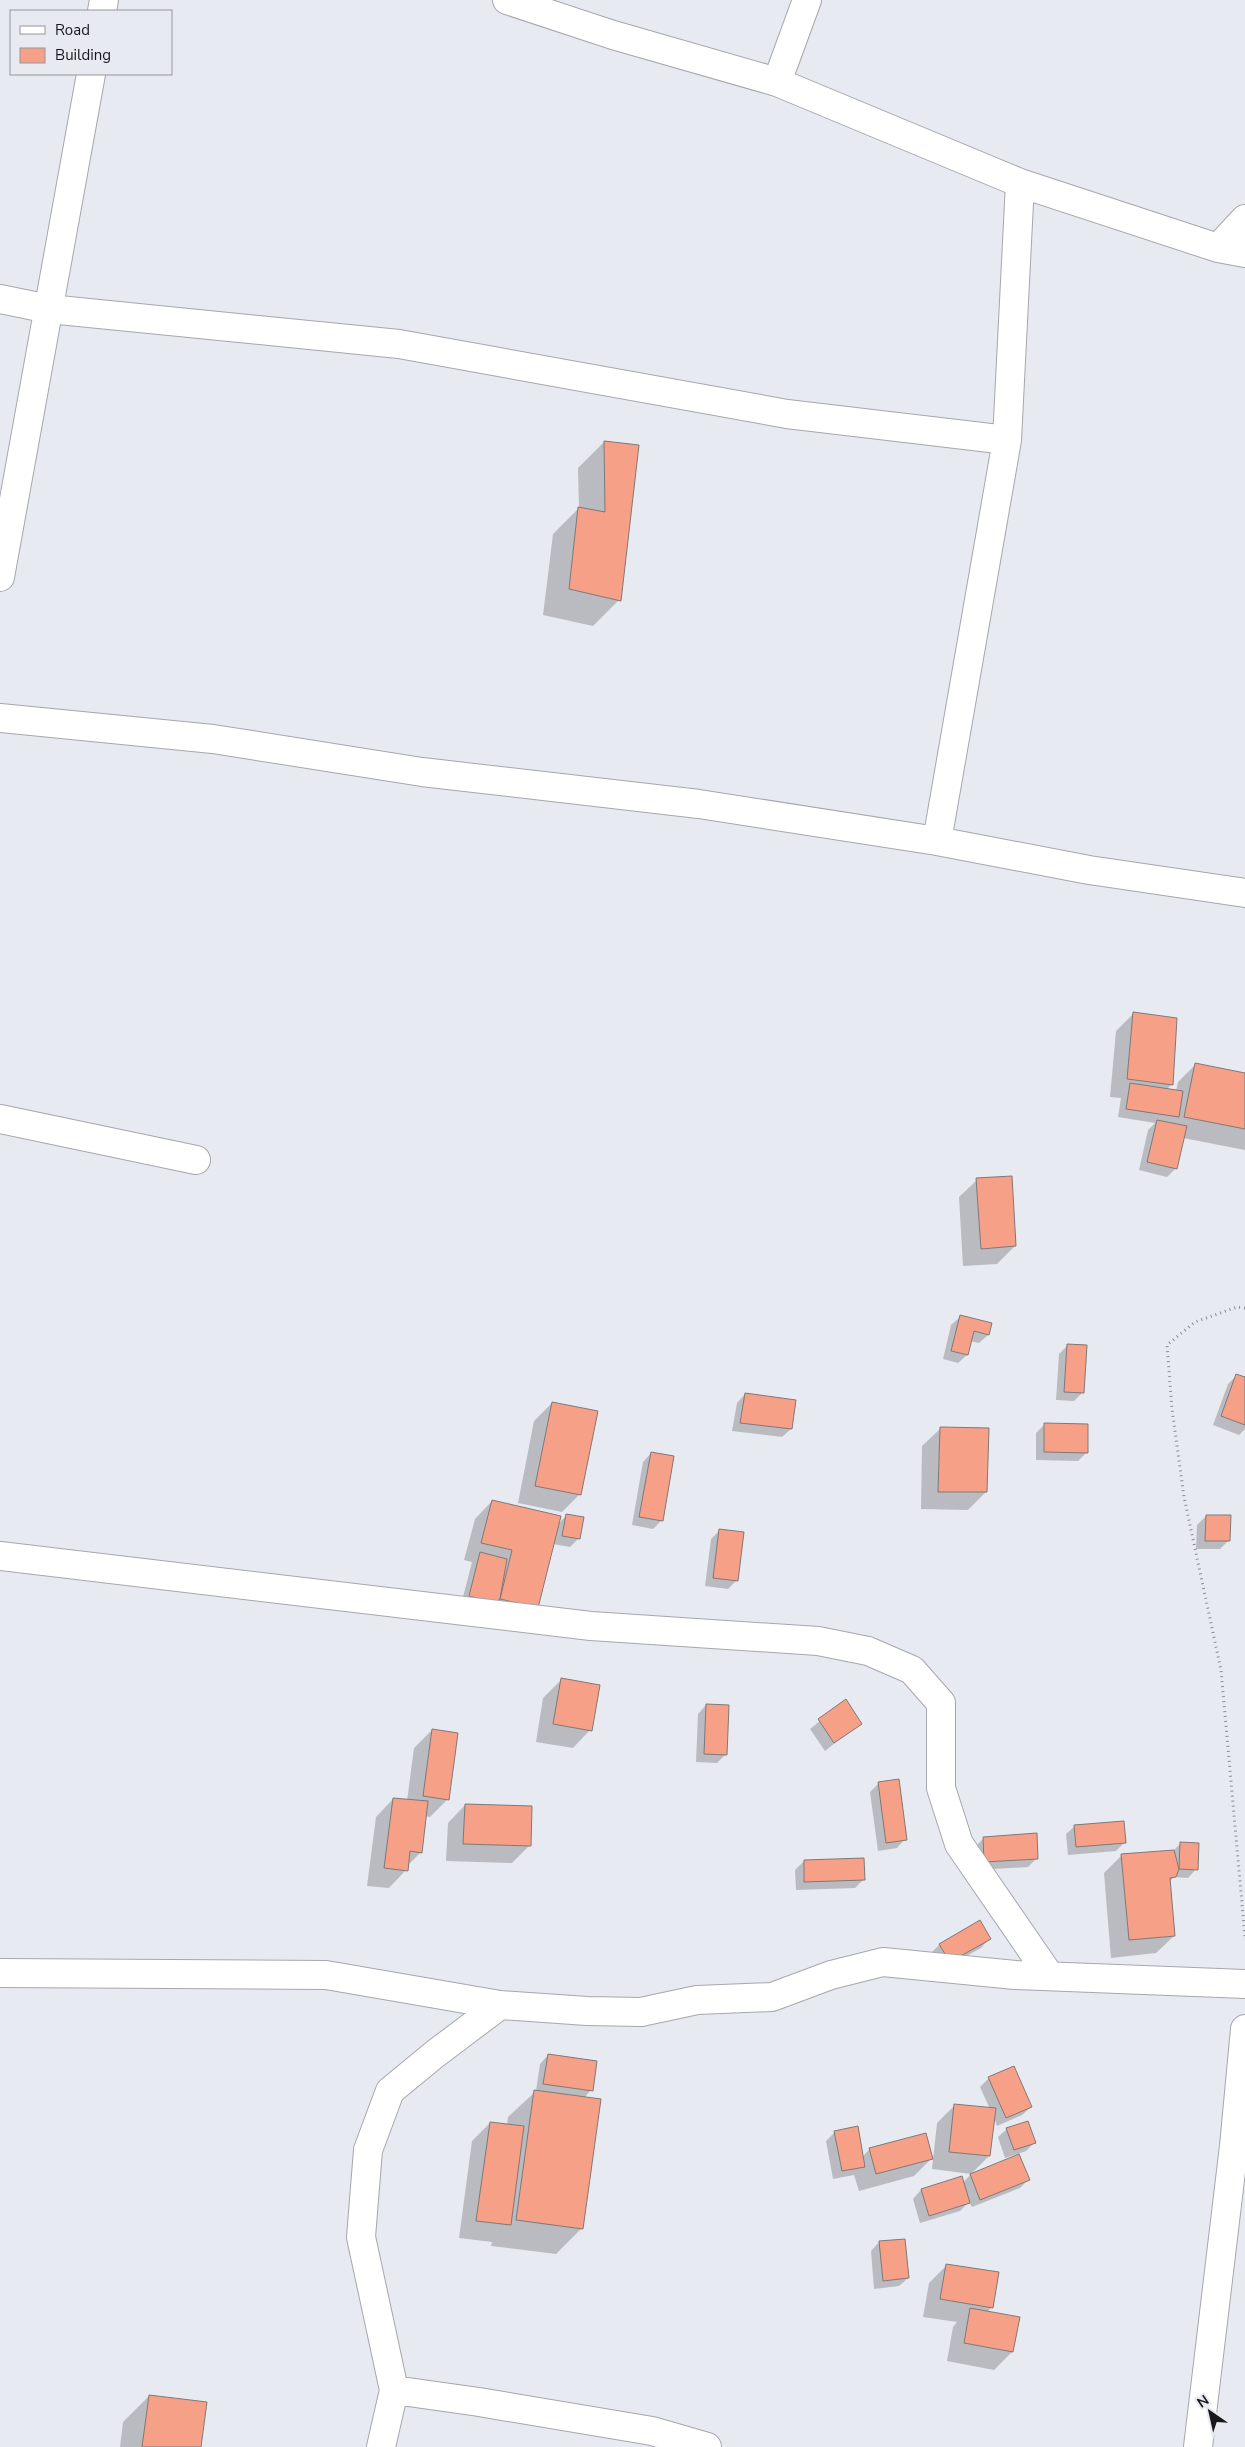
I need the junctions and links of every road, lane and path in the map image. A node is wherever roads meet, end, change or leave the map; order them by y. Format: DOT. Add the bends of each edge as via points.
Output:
graph roads {
  1 [pos="507,0"];
  2 [pos="807,0"];
  3 [pos="91,75"];
  4 [pos="778,82"];
  5 [pos="1020,183"];
  6 [pos="1245,219"];
  7 [pos="1218,248"];
  8 [pos="1245,254"];
  9 [pos="0,299"];
  10 [pos="49,308"];
  11 [pos="1007,440"];
  12 [pos="0,577"];
  13 [pos="0,718"];
  14 [pos="937,841"];
  15 [pos="1245,893"];
  16 [pos="0,1119"];
  17 [pos="196,1160"];
  18 [pos="1245,1308"];
  19 [pos="0,1556"];
  20 [pos="1245,1937"];
  21 [pos="0,1973"];
  22 [pos="1050,1975"];
  23 [pos="1245,1984"];
  24 [pos="500,2005"];
  25 [pos="1245,2029"];
  26 [pos="394,2390"];
  27 [pos="381,2447"];
  28 [pos="707,2447"];
  29 [pos="1198,2447"];
  1 -- 4 [label="street" via="613,35"];
  2 -- 4 [label="street"];
  3 -- 10 [label="street"];
  4 -- 5 [label="street"];
  5 -- 7 [label="street"];
  5 -- 11 [label="street"];
  6 -- 7 [label="street"];
  7 -- 8 [label="street"];
  9 -- 10 [label="street"];
  10 -- 11 [label="street" via="399,344 787,414"];
  10 -- 12 [label="street"];
  11 -- 14 [label="street"];
  13 -- 14 [label="street" via="213,739 422,772 699,804"];
  14 -- 15 [label="street" via="1089,870"];
  16 -- 17 [label="street"];
  18 -- 20 [label="path" via="1237,1307 1194,1322 1167,1345 1184,1497 1221,1670"];
  19 -- 22 [label="street" via="591,1626 818,1642 868,1651 912,1670 941,1703 941,1788 959,1844"];
  21 -- 24 [label="street" via="326,1975"];
  22 -- 23 [label="street"];
  22 -- 24 [label="street" via="1015,1975 883,1962 831,1975 772,1997 697,2000 641,2012"];
  24 -- 26 [label="street" via="390,2091 368,2150 361,2237"];
  25 -- 29 [label="street"];
  26 -- 27 [label="street"];
  26 -- 28 [label="street" via="652,2431"];
}
